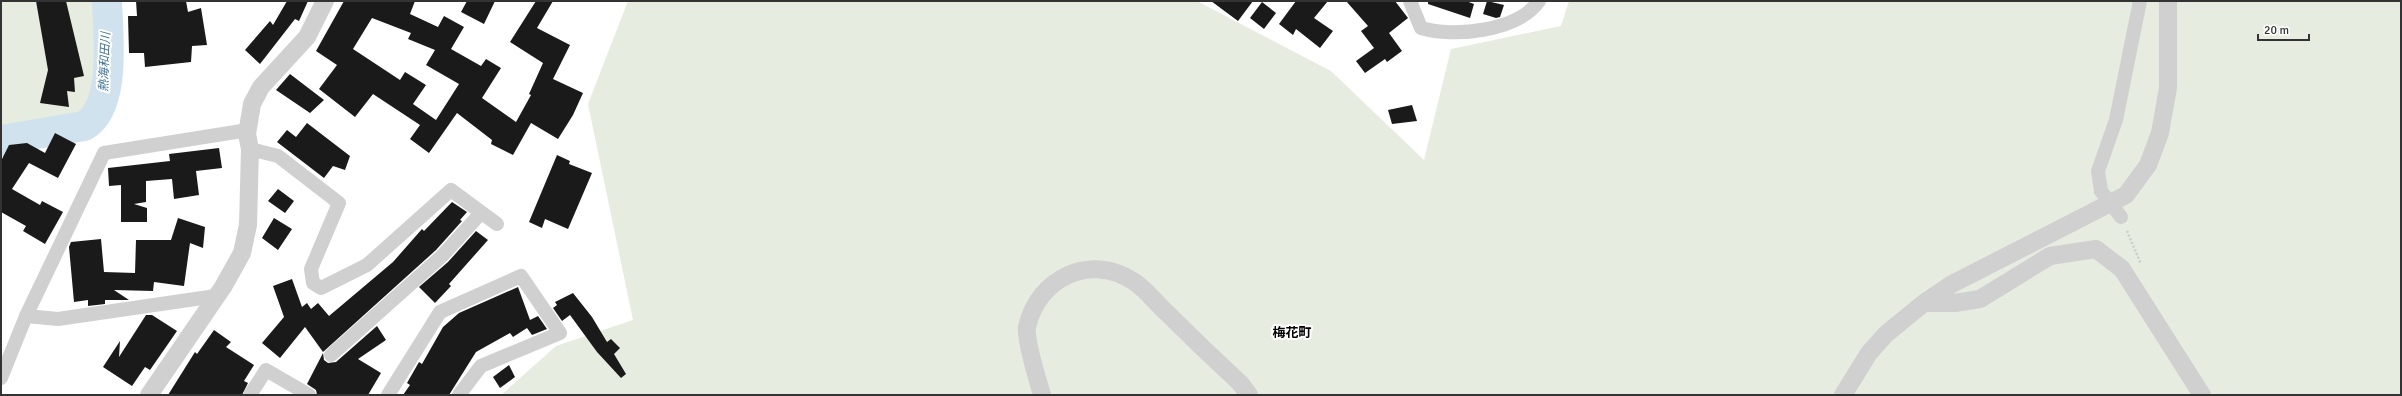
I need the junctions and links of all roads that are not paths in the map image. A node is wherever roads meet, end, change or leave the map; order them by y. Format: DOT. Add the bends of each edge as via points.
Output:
graph roads {
  1 [pos="325,1"];
  2 [pos="1410,1"];
  3 [pos="1539,1"];
  4 [pos="2140,1"];
  5 [pos="2168,1"];
  6 [pos="248,130"];
  7 [pos="250,149"];
  8 [pos="481,213"];
  9 [pos="2121,217"];
  10 [pos="497,224"];
  11 [pos="216,296"];
  12 [pos="1924,303"];
  13 [pos="26,316"];
  14 [pos="331,355"];
  15 [pos="1,378"];
  16 [pos="149,395"];
  17 [pos="250,395"];
  18 [pos="309,395"];
  19 [pos="388,395"];
  20 [pos="459,395"];
  21 [pos="1042,395"];
  22 [pos="1249,395"];
  23 [pos="1843,395"];
  24 [pos="2202,395"];
  1 -- 6 [label="street" via="307,37 261,87 252,104"];
  2 -- 3 [label="street" via="1421,28 1434,32 1484,30 1532,11"];
  4 -- 9 [label="street, bridge" via="2116,120 2098,171 2101,191"];
  5 -- 12 [label="street" via="2168,88 2160,133 2148,165 2126,195 1952,284"];
  6 -- 7 [label="street"];
  6 -- 13 [label="street" via="104,153"];
  7 -- 8 [label="street" via="278,156 338,203 311,270 313,283 321,288 367,265 451,190"];
  7 -- 11 [label="street" via="248,225 242,253"];
  8 -- 10 [label="street"];
  8 -- 14 [label="street" via="442,256"];
  11 -- 13 [label="street" via="58,319"];
  11 -- 16 [label="street"];
  12 -- 23 [label="street" via="1886,334 1869,353"];
  12 -- 24 [label="street" via="1955,303 1980,299 2050,256 2096,249 2122,269"];
  13 -- 15 [label="street"];
  17 -- 18 [label="street" via="266,370"];
  19 -- 20 [label="street" via="440,312 521,276 560,332 481,366"];
  21 -- 22 [label="street" via="1027,328 1034,306 1045,291 1062,276 1082,270 1109,271 1132,280 1240,383"];
}
